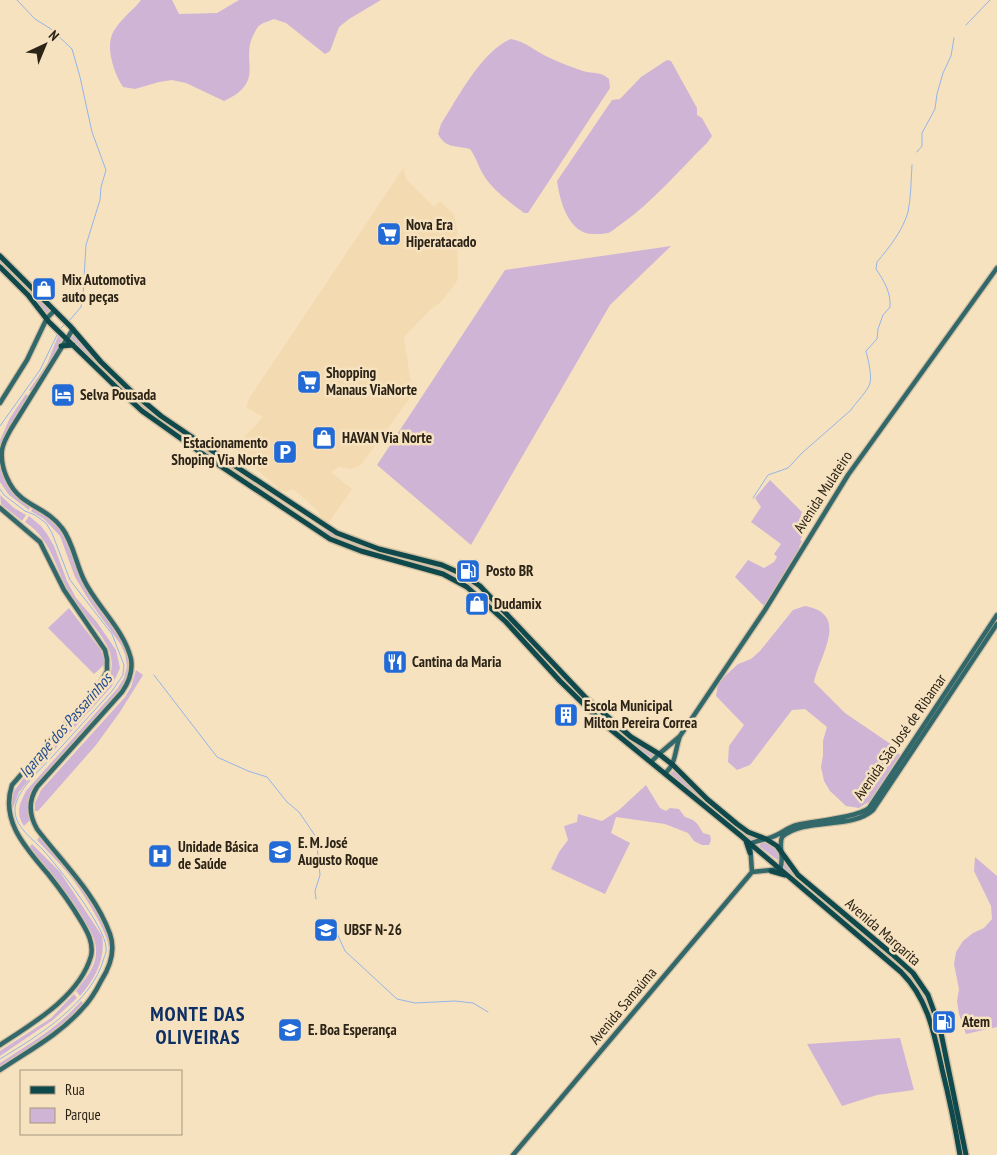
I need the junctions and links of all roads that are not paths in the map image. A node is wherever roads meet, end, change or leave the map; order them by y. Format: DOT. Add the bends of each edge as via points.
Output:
graph roads {
  1 [pos="0,256"];
  2 [pos="0,267"];
  3 [pos="997,268"];
  4 [pos="55,312"];
  5 [pos="48,320"];
  6 [pos="71,327"];
  7 [pos="64,337"];
  8 [pos="74,345"];
  9 [pos="61,346"];
  10 [pos="0,403"];
  11 [pos="0,508"];
  12 [pos="997,615"];
  13 [pos="997,624"];
  14 [pos="680,736"];
  15 [pos="659,754"];
  16 [pos="651,762"];
  17 [pos="673,766"];
  18 [pos="665,773"];
  19 [pos="3,805"];
  20 [pos="842,819"];
  21 [pos="8,827"];
  22 [pos="790,829"];
  23 [pos="766,839"];
  24 [pos="748,842"];
  25 [pos="782,852"];
  26 [pos="750,853"];
  27 [pos="780,870"];
  28 [pos="771,871"];
  29 [pos="752,872"];
  30 [pos="786,875"];
  31 [pos="884,946"];
  32 [pos="878,953"];
  33 [pos="915,976"];
  34 [pos="910,981"];
  35 [pos="0,1045"];
  36 [pos="0,1070"];
  37 [pos="513,1155"];
  38 [pos="960,1155"];
  39 [pos="966,1155"];
  1 -- 4 [label="main road, Avenida Margarita"];
  2 -- 5 [label="main road, Avenida Margarita"];
  3 -- 14 [label="street, Avenida Mulateiro" via="844,481 765,610"];
  4 -- 5 [label="street"];
  4 -- 6 [label="main road, Avenida Margarita"];
  5 -- 7 [label="main road, Avenida Margarita"];
  5 -- 10 [label="street"];
  6 -- 7 [label="street"];
  6 -- 15 [label="main road, Avenida Margarita" via="101,362 143,402 332,531 379,549 442,564 480,586 586,698 631,737"];
  7 -- 8 [label="main road, Avenida Margarita"];
  7 -- 9 [label="street"];
  8 -- 9 [label="main road"];
  8 -- 16 [label="main road, Avenida Margarita" via="149,416 324,536 361,551 443,574 467,587 501,617 604,724"];
  9 -- 36 [label="street" via="8,434 2,451 4,466 16,493 49,514 64,531 91,593 126,645 131,668 129,680 120,696 35,790 30,811 37,829 79,880 106,924 111,936 112,954 106,973 82,1010 60,1030"];
  11 -- 19 [label="street" via="43,545 64,590 105,650 107,663 100,684 12,785"];
  12 -- 20 [label="street, Avenida São José de Ribamar" via="869,808"];
  13 -- 20 [label="street, Avenida São José de Ribamar" via="875,808 867,815"];
  14 -- 15 [label="street, Avenida Mulateiro"];
  14 -- 17 [label="street, Avenida Mulateiro"];
  15 -- 16 [label="street, Avenida Mulateiro"];
  15 -- 17 [label="main road, Avenida Margarita"];
  16 -- 18 [label="main road, Avenida Margarita"];
  17 -- 18 [label="street"];
  17 -- 23 [label="main road, Avenida Margarita" via="737,824"];
  18 -- 24 [label="main road, Avenida Margarita"];
  20 -- 22 [label="street, Avenida São José de Ribamar"];
  21 -- 35 [label="street" via="71,904 88,934 92,951 82,975 59,1003"];
  22 -- 23 [label="street, Avenida São José de Ribamar"];
  22 -- 25 [label="street" via="782,837"];
  23 -- 24 [label="street, Avenida São José de Ribamar"];
  23 -- 25 [label="main road, Avenida Margarita"];
  24 -- 26 [label="main road"];
  24 -- 27 [label="main road, Avenida Margarita"];
  25 -- 27 [label="street"];
  25 -- 31 [label="main road, Avenida Margarita" via="798,875"];
  26 -- 29 [label="street"];
  27 -- 28 [label="street"];
  27 -- 30 [label="main road, Avenida Margarita"];
  28 -- 29 [label="street"];
  28 -- 30 [label="main road"];
  29 -- 37 [label="street, Avenida Samaúma"];
  30 -- 32 [label="main road, Avenida Margarita"];
  31 -- 32 [label="main road"];
  31 -- 33 [label="main road, Avenida Margarita"];
  32 -- 34 [label="main road, Avenida Margarita"];
  33 -- 34 [label="main road"];
  33 -- 39 [label="main road, Avenida Margarita" via="928,995 940,1028"];
  34 -- 38 [label="main road, Avenida Margarita" via="932,1025"];
}
